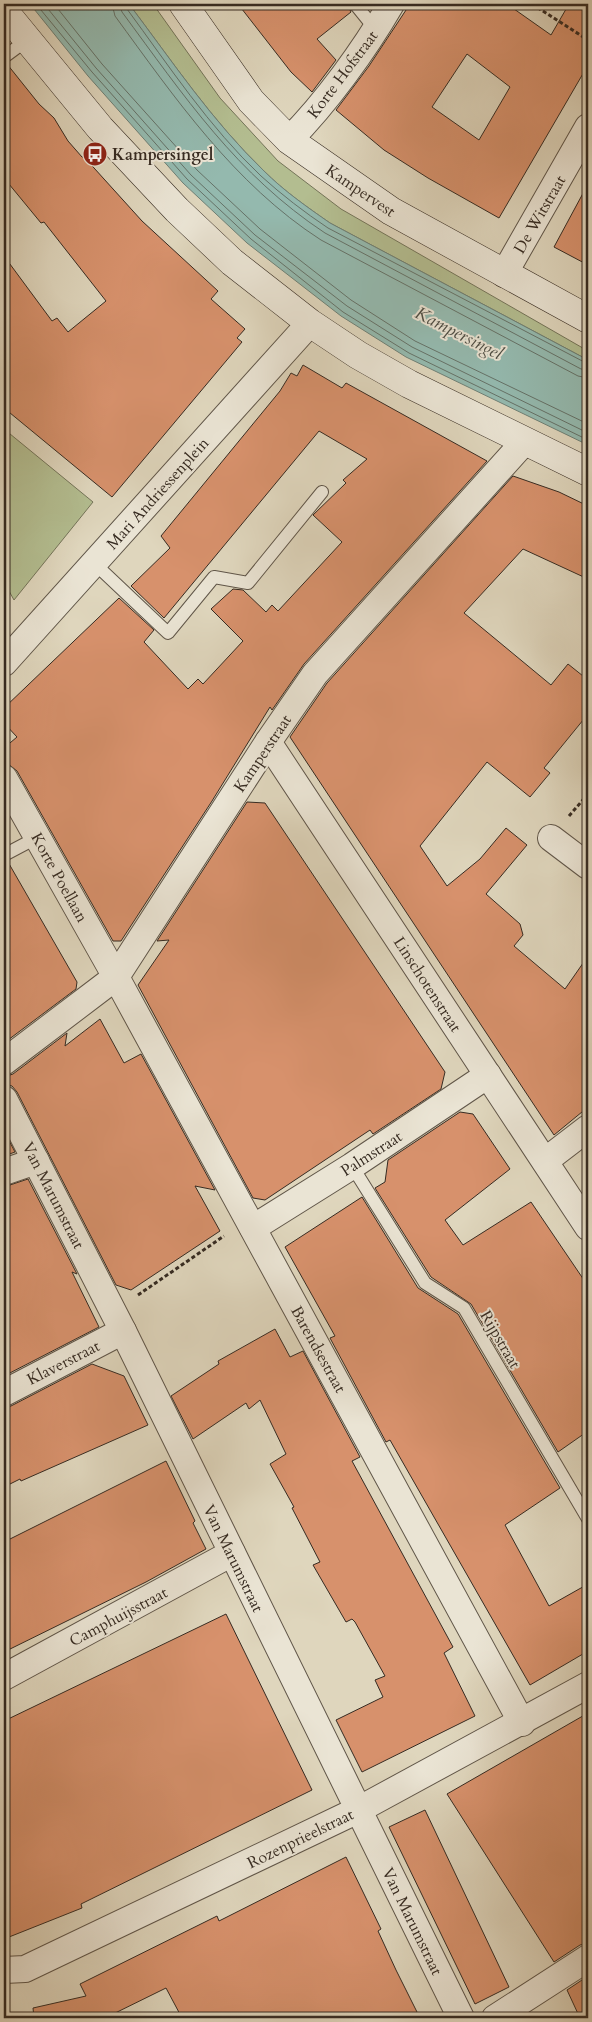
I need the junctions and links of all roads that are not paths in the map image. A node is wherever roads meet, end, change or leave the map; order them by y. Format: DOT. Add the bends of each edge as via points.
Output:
graph roads {
  1 [pos="183,4"];
  2 [pos="355,4"];
  3 [pos="391,4"];
  4 [pos="4,11"];
  5 [pos="376,30"];
  6 [pos="27,40"];
  7 [pos="4,57"];
  8 [pos="588,127"];
  9 [pos="289,140"];
  10 [pos="504,274"];
  11 [pos="588,319"];
  12 [pos="310,323"];
  13 [pos="524,441"];
  14 [pos="588,472"];
  15 [pos="322,492"];
  16 [pos="94,562"];
  17 [pos="4,663"];
  18 [pos="268,742"];
  19 [pos="4,778"];
  20 [pos="38,837"];
  21 [pos="551,838"];
  22 [pos="4,855"];
  23 [pos="588,866"];
  24 [pos="116,977"];
  25 [pos="4,1062"];
  26 [pos="488,1075"];
  27 [pos="4,1099"];
  28 [pos="588,1128"];
  29 [pos="545,1160"];
  30 [pos="36,1161"];
  31 [pos="352,1166"];
  32 [pos="4,1172"];
  33 [pos="251,1224"];
  34 [pos="588,1227"];
  35 [pos="118,1321"];
  36 [pos="4,1393"];
  37 [pos="588,1519"];
  38 [pos="232,1552"];
  39 [pos="4,1677"];
  40 [pos="588,1685"];
  41 [pos="522,1723"];
  42 [pos="358,1810"];
  43 [pos="588,1958"];
  44 [pos="4,1970"];
  45 [pos="461,2018"];
  46 [pos="495,2018"];
  1 -- 9 [label="street, Kampervest" via="251,101"];
  2 -- 5 [label="lane"];
  3 -- 5 [label="street, Korte Hofstraat"];
  4 -- 6 [label="street"];
  5 -- 9 [label="street, Korte Hofstraat" via="308,121"];
  6 -- 7 [label="lane"];
  6 -- 12 [label="street" via="100,128 176,210 232,262"];
  8 -- 10 [label="street, De Witstraat"];
  9 -- 10 [label="street, Kampervest" via="390,211"];
  10 -- 11 [label="street, Kampervest"];
  12 -- 13 [label="street" via="409,384"];
  12 -- 16 [label="street, Mari Andriessenplein"];
  13 -- 14 [label="street"];
  13 -- 18 [label="street, Kamperstraat" via="315,674"];
  15 -- 16 [label="lane" via="248,583 214,578 168,633"];
  16 -- 17 [label="street, Mari Andriessenplein"];
  18 -- 24 [label="street, Kamperstraat"];
  18 -- 26 [label="street, Linschotenstraat"];
  19 -- 20 [label="street, Korte Poellaan"];
  20 -- 22 [label="lane"];
  20 -- 24 [label="street, Korte Poellaan"];
  21 -- 23 [label="street"];
  24 -- 25 [label="street, Kamperstraat"];
  24 -- 33 [label="street, Barendsestraat"];
  26 -- 29 [label="street, Linschotenstraat"];
  26 -- 31 [label="street, Palmstraat"];
  27 -- 30 [label="street, Van Marumstraat"];
  28 -- 29 [label="street"];
  29 -- 34 [label="street, Linschotenstraat"];
  30 -- 32 [label="street"];
  30 -- 35 [label="street, Van Marumstraat"];
  31 -- 33 [label="street, Palmstraat"];
  31 -- 37 [label="lane, Rijpstraat" via="425,1283 464,1308"];
  33 -- 41 [label="street, Barendsestraat"];
  35 -- 36 [label="street, Klaverstraat"];
  35 -- 38 [label="street, Van Marumstraat"];
  38 -- 39 [label="street, Camphuijsstraat"];
  38 -- 42 [label="street, Van Marumstraat"];
  40 -- 41 [label="street, Rozenprieelstraat"];
  41 -- 42 [label="street, Rozenprieelstraat"];
  42 -- 44 [label="street, Rozenprieelstraat" via="25,1969"];
  42 -- 45 [label="street, Van Marumstraat"];
  43 -- 46 [label="street"];
}
